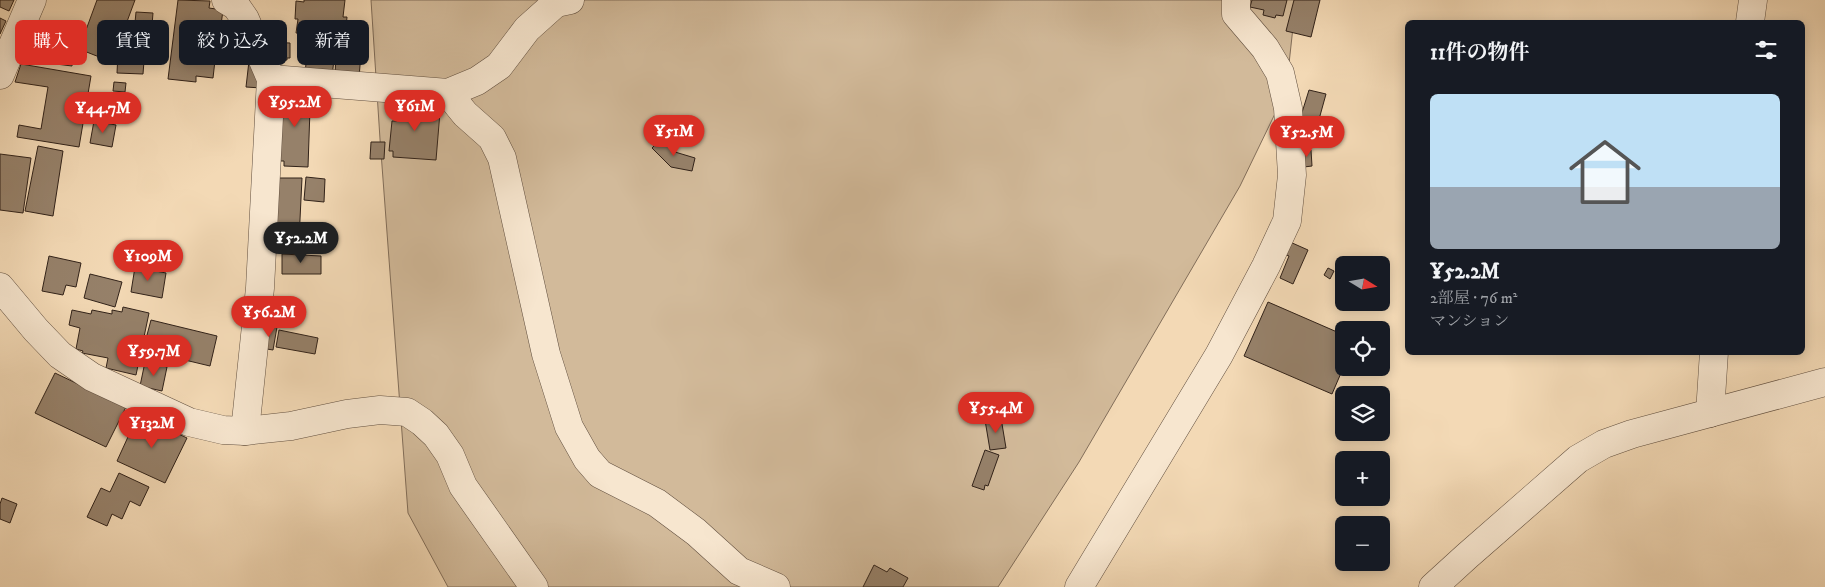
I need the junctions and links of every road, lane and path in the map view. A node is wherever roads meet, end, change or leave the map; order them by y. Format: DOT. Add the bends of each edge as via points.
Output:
graph roads {
  1 [pos="32,0"];
  2 [pos="226,0"];
  3 [pos="570,0"];
  4 [pos="1236,0"];
  5 [pos="1753,0"];
  6 [pos="1750,20"];
  7 [pos="0,75"];
  8 [pos="271,79"];
  9 [pos="448,93"];
  10 [pos="0,287"];
  11 [pos="1714,355"];
  12 [pos="1825,382"];
  13 [pos="1710,413"];
  14 [pos="245,431"];
  15 [pos="534,587"];
  16 [pos="776,587"];
  17 [pos="1079,587"];
  18 [pos="1433,587"];
  1 -- 7 [label="street"];
  2 -- 8 [label="street" via="236,6 245,19"];
  3 -- 9 [label="street" via="556,3 527,29 500,66 477,81"];
  4 -- 17 [label="street" via="1236,14 1265,48 1280,73 1288,108 1292,175 1287,221 1219,355"];
  5 -- 6 [label="street"];
  8 -- 9 [label="street"];
  8 -- 14 [label="street" via="260,288"];
  9 -- 16 [label="street" via="465,114 492,138 502,158 546,354 569,427 587,459 600,474 657,503 696,532 739,571"];
  10 -- 14 [label="street" via="60,355 92,377 189,422 223,430"];
  11 -- 13 [label="street"];
  12 -- 13 [label="street"];
  13 -- 18 [label="street" via="1632,434 1604,444 1578,459"];
  14 -- 15 [label="street" via="380,410 407,412 429,428 450,455 464,486"];
}
